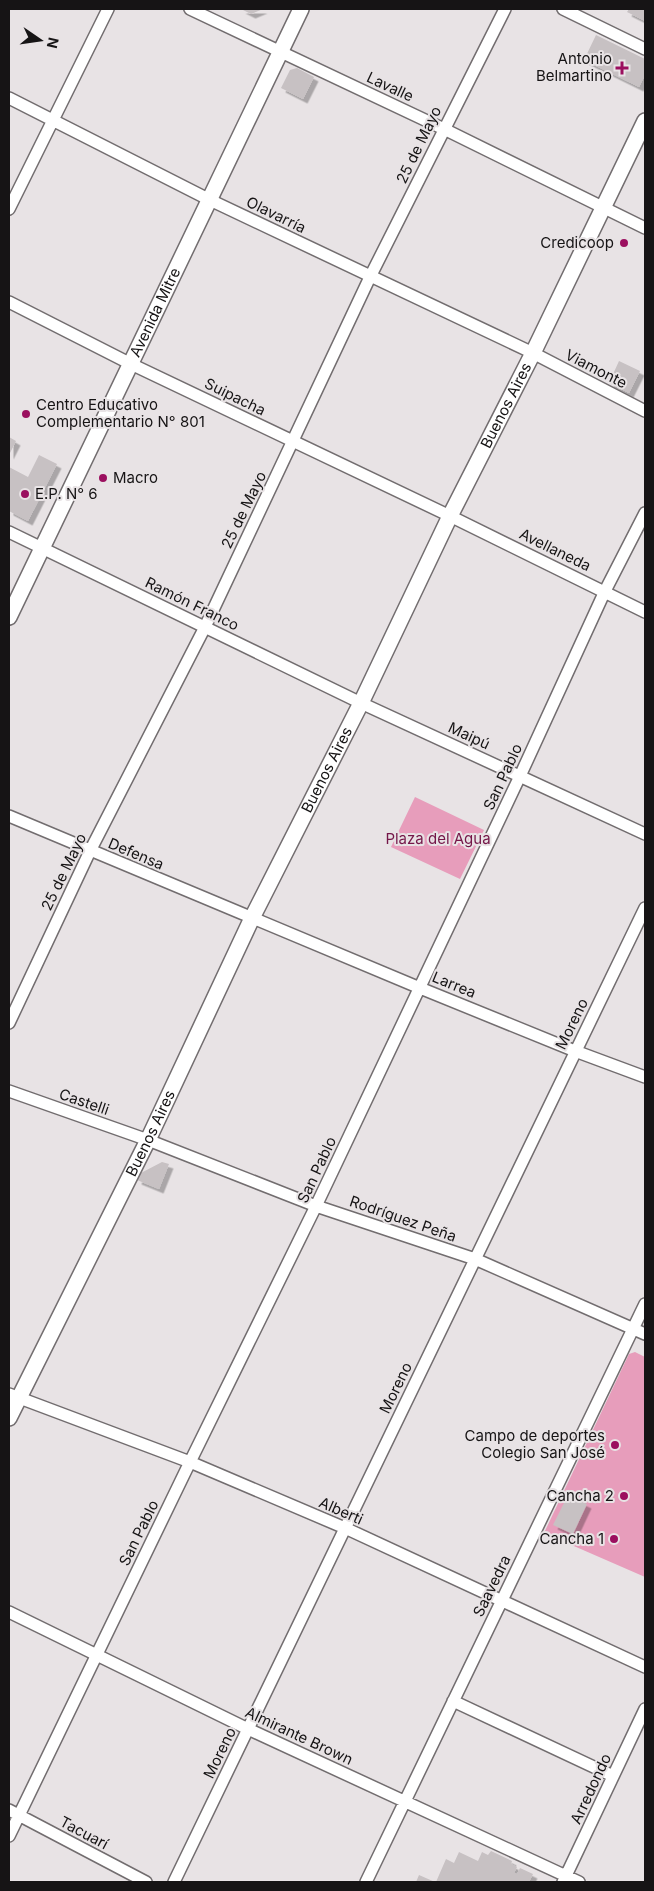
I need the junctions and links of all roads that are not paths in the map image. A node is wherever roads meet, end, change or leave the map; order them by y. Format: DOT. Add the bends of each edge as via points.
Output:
graph roads {
  1 [pos="108,9"];
  2 [pos="190,9"];
  3 [pos="301,9"];
  4 [pos="505,9"];
  5 [pos="563,9"];
  6 [pos="645,49"];
  7 [pos="281,52"];
  8 [pos="9,98"];
  9 [pos="52,120"];
  10 [pos="645,121"];
  11 [pos="444,129"];
  12 [pos="210,200"];
  13 [pos="602,207"];
  14 [pos="9,209"];
  15 [pos="645,228"];
  16 [pos="370,277"];
  17 [pos="9,302"];
  18 [pos="533,353"];
  19 [pos="131,364"];
  20 [pos="645,411"];
  21 [pos="294,442"];
  22 [pos="645,512"];
  23 [pos="450,516"];
  24 [pos="9,532"];
  25 [pos="43,548"];
  26 [pos="606,591"];
  27 [pos="645,612"];
  28 [pos="9,617"];
  29 [pos="205,627"];
  30 [pos="361,703"];
  31 [pos="520,776"];
  32 [pos="9,816"];
  33 [pos="645,834"];
  34 [pos="90,851"];
  35 [pos="645,908"];
  36 [pos="252,918"];
  37 [pos="420,988"];
  38 [pos="9,1023"];
  39 [pos="575,1052"];
  40 [pos="645,1077"];
  41 [pos="9,1092"];
  42 [pos="148,1140"];
  43 [pos="316,1206"];
  44 [pos="475,1259"];
  45 [pos="645,1304"];
  46 [pos="634,1328"];
  47 [pos="645,1334"];
  48 [pos="13,1396"];
  49 [pos="9,1418"];
  50 [pos="190,1462"];
  51 [pos="345,1528"];
  52 [pos="502,1600"];
  53 [pos="9,1612"];
  54 [pos="97,1654"];
  55 [pos="645,1666"];
  56 [pos="453,1701"];
  57 [pos="645,1709"];
  58 [pos="248,1729"];
  59 [pos="613,1776"];
  60 [pos="405,1802"];
  61 [pos="14,1813"];
  62 [pos="9,1836"];
  63 [pos="565,1879"];
  64 [pos="146,1882"];
  65 [pos="174,1882"];
  66 [pos="366,1882"];
  67 [pos="579,1882"];
  1 -- 9 [label="street"];
  2 -- 7 [label="street, Lavalle"];
  3 -- 7 [label="street, Avenida Mitre"];
  4 -- 11 [label="street, 25 de Mayo"];
  5 -- 6 [label="street"];
  7 -- 11 [label="street, Lavalle"];
  7 -- 12 [label="street, Avenida Mitre"];
  8 -- 9 [label="street, Olavarría"];
  9 -- 12 [label="street, Olavarría"];
  9 -- 14 [label="street"];
  10 -- 13 [label="street, Buenos Aires"];
  11 -- 13 [label="street, Lavalle"];
  11 -- 16 [label="street, 25 de Mayo"];
  12 -- 16 [label="street, Olavarría"];
  12 -- 19 [label="street, Avenida Mitre"];
  13 -- 15 [label="street, Lavalle"];
  13 -- 18 [label="street, Buenos Aires"];
  16 -- 18 [label="street, Olavarría"];
  16 -- 21 [label="street, 25 de Mayo"];
  17 -- 19 [label="street, Suipacha"];
  18 -- 20 [label="street, Viamonte"];
  18 -- 23 [label="street, Buenos Aires"];
  19 -- 21 [label="street, Suipacha"];
  19 -- 25 [label="street, Avenida Mitre"];
  21 -- 23 [label="street, Suipacha"];
  21 -- 29 [label="street, 25 de Mayo"];
  22 -- 26 [label="street, San Pablo"];
  23 -- 26 [label="street, Avellaneda"];
  23 -- 30 [label="street, Buenos Aires"];
  24 -- 25 [label="street, Ramón Franco"];
  25 -- 28 [label="street, Avenida Mitre"];
  25 -- 29 [label="street, Ramón Franco"];
  26 -- 27 [label="street, Avellaneda"];
  26 -- 31 [label="street, San Pablo"];
  29 -- 30 [label="street, Ramón Franco"];
  29 -- 34 [label="street, 25 de Mayo"];
  30 -- 31 [label="street, Maipú"];
  30 -- 36 [label="street, Buenos Aires"];
  31 -- 33 [label="street, Maipú"];
  31 -- 37 [label="street, San Pablo"];
  32 -- 34 [label="street, Defensa"];
  34 -- 36 [label="street, Defensa"];
  34 -- 38 [label="street, 25 de Mayo"];
  35 -- 39 [label="street, Moreno"];
  36 -- 37 [label="street, Larrea"];
  36 -- 42 [label="street, Buenos Aires"];
  37 -- 39 [label="street, Larrea"];
  37 -- 43 [label="street, San Pablo"];
  39 -- 40 [label="street, Larrea"];
  39 -- 44 [label="street, Moreno"];
  41 -- 42 [label="street, Castelli"];
  42 -- 43 [label="street, Rodríguez Peña"];
  42 -- 48 [label="street, Buenos Aires"];
  43 -- 44 [label="street, Rodríguez Peña"];
  43 -- 50 [label="street, San Pablo"];
  44 -- 46 [label="street, Rodríguez Peña"];
  44 -- 51 [label="street, Moreno"];
  45 -- 46 [label="street, Saavedra"];
  46 -- 47 [label="street, Rodríguez Peña"];
  46 -- 52 [label="street, Saavedra"];
  48 -- 49 [label="street, Buenos Aires"];
  48 -- 50 [label="street, Alberti"];
  50 -- 51 [label="street, Alberti"];
  50 -- 54 [label="street, San Pablo"];
  51 -- 52 [label="street, Alberti"];
  51 -- 58 [label="street, Moreno"];
  52 -- 55 [label="street, Alberti"];
  52 -- 56 [label="street, Saavedra"];
  53 -- 54 [label="street, Almirante Brown"];
  54 -- 58 [label="street, Almirante Brown"];
  54 -- 61 [label="street, San Pablo"];
  56 -- 59 [label="street"];
  56 -- 60 [label="street, Saavedra"];
  57 -- 59 [label="street, Arredondo"];
  58 -- 60 [label="street, Almirante Brown"];
  58 -- 65 [label="street, Moreno"];
  59 -- 63 [label="street, Arredondo"];
  60 -- 63 [label="street, Almirante Brown"];
  60 -- 66 [label="street, Saavedra"];
  61 -- 62 [label="street, San Pablo"];
  61 -- 64 [label="street, Tacuarí"];
  63 -- 67 [label="street, Almirante Brown"];
}
